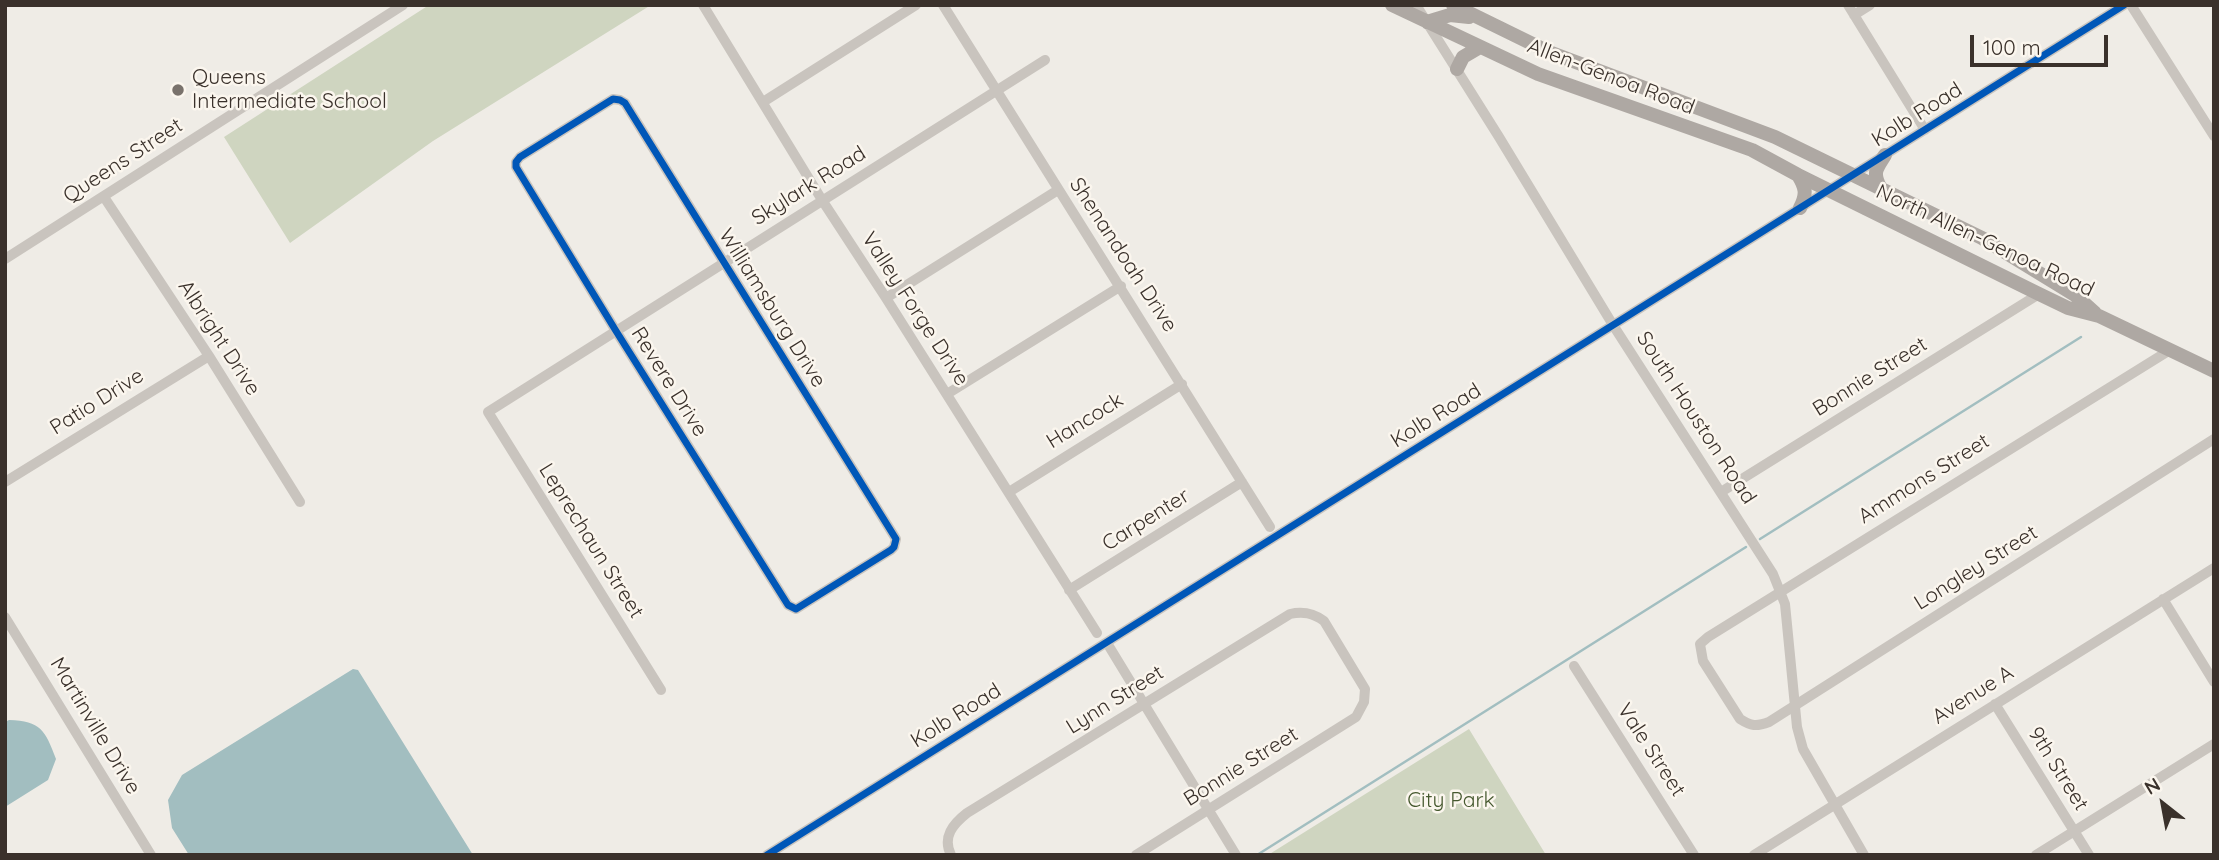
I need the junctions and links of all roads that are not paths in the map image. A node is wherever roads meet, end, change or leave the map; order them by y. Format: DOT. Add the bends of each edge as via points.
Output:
graph roads {
  1 [pos="403,5"];
  2 [pos="703,5"];
  3 [pos="916,5"];
  4 [pos="943,5"];
  5 [pos="1392,5"];
  6 [pos="1416,5"];
  7 [pos="1453,5"];
  8 [pos="1870,5"];
  9 [pos="2124,5"];
  10 [pos="2131,5"];
  11 [pos="1852,10"];
  12 [pos="1480,19"];
  13 [pos="1427,22"];
  14 [pos="1480,47"];
  15 [pos="1549,52"];
  16 [pos="1045,60"];
  17 [pos="1457,69"];
  18 [pos="1538,74"];
  19 [pos="996,91"];
  20 [pos="763,102"];
  21 [pos="1691,104"];
  22 [pos="1684,127"];
  23 [pos="565,129"];
  24 [pos="1926,130"];
  25 [pos="2214,136"];
  26 [pos="1885,155"];
  27 [pos="1846,172"];
  28 [pos="1798,176"];
  29 [pos="1822,187"];
  30 [pos="1880,187"];
  31 [pos="1058,190"];
  32 [pos="104,197"];
  33 [pos="822,201"];
  34 [pos="1800,208"];
  35 [pos="5,259"];
  36 [pos="723,263"];
  37 [pos="1121,286"];
  38 [pos="2039,294"];
  39 [pos="886,298"];
  40 [pos="2099,316"];
  41 [pos="1613,325"];
  42 [pos="616,331"];
  43 [pos="2170,350"];
  44 [pos="209,356"];
  45 [pos="2214,371"];
  46 [pos="1182,384"];
  47 [pos="947,394"];
  48 [pos="488,412"];
  49 [pos="2214,439"];
  50 [pos="5,482"];
  51 [pos="1242,482"];
  52 [pos="1009,492"];
  53 [pos="1721,492"];
  54 [pos="300,502"];
  55 [pos="1270,527"];
  56 [pos="2214,568"];
  57 [pos="852,575"];
  58 [pos="1069,590"];
  59 [pos="1780,590"];
  60 [pos="2163,599"];
  61 [pos="5,617"];
  62 [pos="1097,633"];
  63 [pos="1107,642"];
  64 [pos="1574,666"];
  65 [pos="2214,682"];
  66 [pos="661,690"];
  67 [pos="1145,704"];
  68 [pos="1995,704"];
  69 [pos="1794,706"];
  70 [pos="1362,709"];
  71 [pos="1757,727"];
  72 [pos="2214,744"];
  73 [pos="1834,804"];
  74 [pos="1209,810"];
  75 [pos="2074,831"];
  76 [pos="151,855"];
  77 [pos="767,855"];
  78 [pos="951,855"];
  79 [pos="1136,855"];
  80 [pos="1236,855"];
  81 [pos="1694,855"];
  82 [pos="1754,855"];
  83 [pos="1864,855"];
  84 [pos="2036,855"];
  85 [pos="2089,855"];
  1 -- 32 [label="street, Queens Street"];
  2 -- 20 [label="street, Valley Forge Drive"];
  3 -- 20 [label="street"];
  4 -- 19 [label="street, Shenandoah Drive"];
  5 -- 13 [label="main road, Allen-Genoa Road"];
  6 -- 13 [label="street, South Houston Road"];
  7 -- 12 [label="main road, Allen-Genoa Road"];
  8 -- 11 [label="street"];
  9 -- 24 [label="street, Kolb Road"];
  10 -- 25 [label="street"];
  11 -- 24 [label="street"];
  12 -- 13 [label="main road" via="1450,15"];
  12 -- 15 [label="main road, Allen-Genoa Road"];
  13 -- 14 [label="main road, Allen-Genoa Road"];
  13 -- 17 [label="street, South Houston Road"];
  14 -- 17 [label="main road" via="1468,53"];
  14 -- 18 [label="main road, Allen-Genoa Road"];
  15 -- 18 [label="main road"];
  15 -- 21 [label="main road, Allen-Genoa Road"];
  16 -- 19 [label="street, Skylark Road"];
  17 -- 41 [label="street, South Houston Road"];
  18 -- 22 [label="main road, Allen-Genoa Road"];
  19 -- 31 [label="street, Shenandoah Drive"];
  19 -- 33 [label="street, Skylark Road"];
  20 -- 33 [label="street, Valley Forge Drive"];
  21 -- 22 [label="main road"];
  21 -- 27 [label="main road, Allen-Genoa Road" via="1775,137"];
  22 -- 28 [label="main road, Allen-Genoa Road" via="1752,150"];
  23 -- 36 [label="street, Williamsburg Drive" via="613,99 625,103"];
  23 -- 42 [label="street, Revere Drive" via="520,157 516,167"];
  24 -- 26 [label="street, Kolb Road"];
  26 -- 27 [label="street, Kolb Road"];
  26 -- 30 [label="main road" via="1876,169"];
  27 -- 29 [label="street, Kolb Road"];
  27 -- 30 [label="main road, North Allen-Genoa Road"];
  28 -- 29 [label="main road, Allen-Genoa Road"];
  28 -- 34 [label="main road" via="1806,197"];
  29 -- 34 [label="street, Kolb Road"];
  29 -- 38 [label="main road, North Allen-Genoa Road"];
  30 -- 40 [label="main road, North Allen-Genoa Road" via="1982,238 2075,295"];
  31 -- 37 [label="street, Shenandoah Drive"];
  31 -- 39 [label="street"];
  32 -- 35 [label="street, Queens Street"];
  32 -- 44 [label="street, Albright Drive"];
  33 -- 36 [label="street, Skylark Road"];
  33 -- 39 [label="street, Valley Forge Drive"];
  34 -- 41 [label="street, Kolb Road"];
  36 -- 42 [label="street, Skylark Road"];
  36 -- 57 [label="street, Williamsburg Drive" via="896,539 891,550"];
  37 -- 46 [label="street, Shenandoah Drive"];
  37 -- 47 [label="street"];
  38 -- 40 [label="main road, North Allen-Genoa Road"];
  38 -- 53 [label="street, Bonnie Street"];
  39 -- 47 [label="street, Valley Forge Drive"];
  40 -- 43 [label="main road, North Allen-Genoa Road"];
  41 -- 53 [label="street, South Houston Road"];
  41 -- 63 [label="street, Kolb Road"];
  42 -- 48 [label="street, Skylark Road"];
  42 -- 57 [label="street, Revere Drive" via="789,605 796,609"];
  43 -- 45 [label="main road, North Allen-Genoa Road"];
  43 -- 59 [label="street, Ammons Street"];
  44 -- 50 [label="street, Patio Drive"];
  44 -- 54 [label="street, Albright Drive"];
  46 -- 51 [label="street, Shenandoah Drive"];
  46 -- 52 [label="street, Hancock"];
  47 -- 52 [label="street, Valley Forge Drive"];
  48 -- 66 [label="street, Leprechaun Street"];
  49 -- 69 [label="street, Longley Street"];
  51 -- 55 [label="street, Shenandoah Drive"];
  51 -- 58 [label="street, Carpenter"];
  52 -- 58 [label="street, Valley Forge Drive"];
  53 -- 59 [label="street, South Houston Road"];
  56 -- 60 [label="street, Avenue A"];
  58 -- 62 [label="street, Valley Forge Drive"];
  59 -- 69 [label="street, South Houston Road" via="1788,621"];
  59 -- 71 [label="street, Ammons Street" via="1700,644 1703,661 1740,719"];
  60 -- 65 [label="street"];
  60 -- 68 [label="street, Avenue A"];
  61 -- 76 [label="street, Martinville Drive"];
  63 -- 67 [label="street"];
  63 -- 77 [label="street, Kolb Road"];
  64 -- 81 [label="street, Vale Street"];
  67 -- 70 [label="street, Lynn Street" via="1290,614 1308,612 1324,621 1364,689"];
  67 -- 74 [label="street"];
  67 -- 78 [label="street, Lynn Street" via="967,813 949,832"];
  68 -- 73 [label="street, Avenue A"];
  68 -- 75 [label="street, 9th Street"];
  69 -- 71 [label="street, Longley Street"];
  69 -- 73 [label="street, South Houston Road" via="1802,749"];
  70 -- 74 [label="street, Bonnie Street" via="1349,722"];
  72 -- 75 [label="street"];
  73 -- 82 [label="street, Avenue A"];
  73 -- 83 [label="street, South Houston Road"];
  74 -- 79 [label="street, Bonnie Street"];
  74 -- 80 [label="street"];
  75 -- 84 [label="street"];
  75 -- 85 [label="street, 9th Street"];
}
